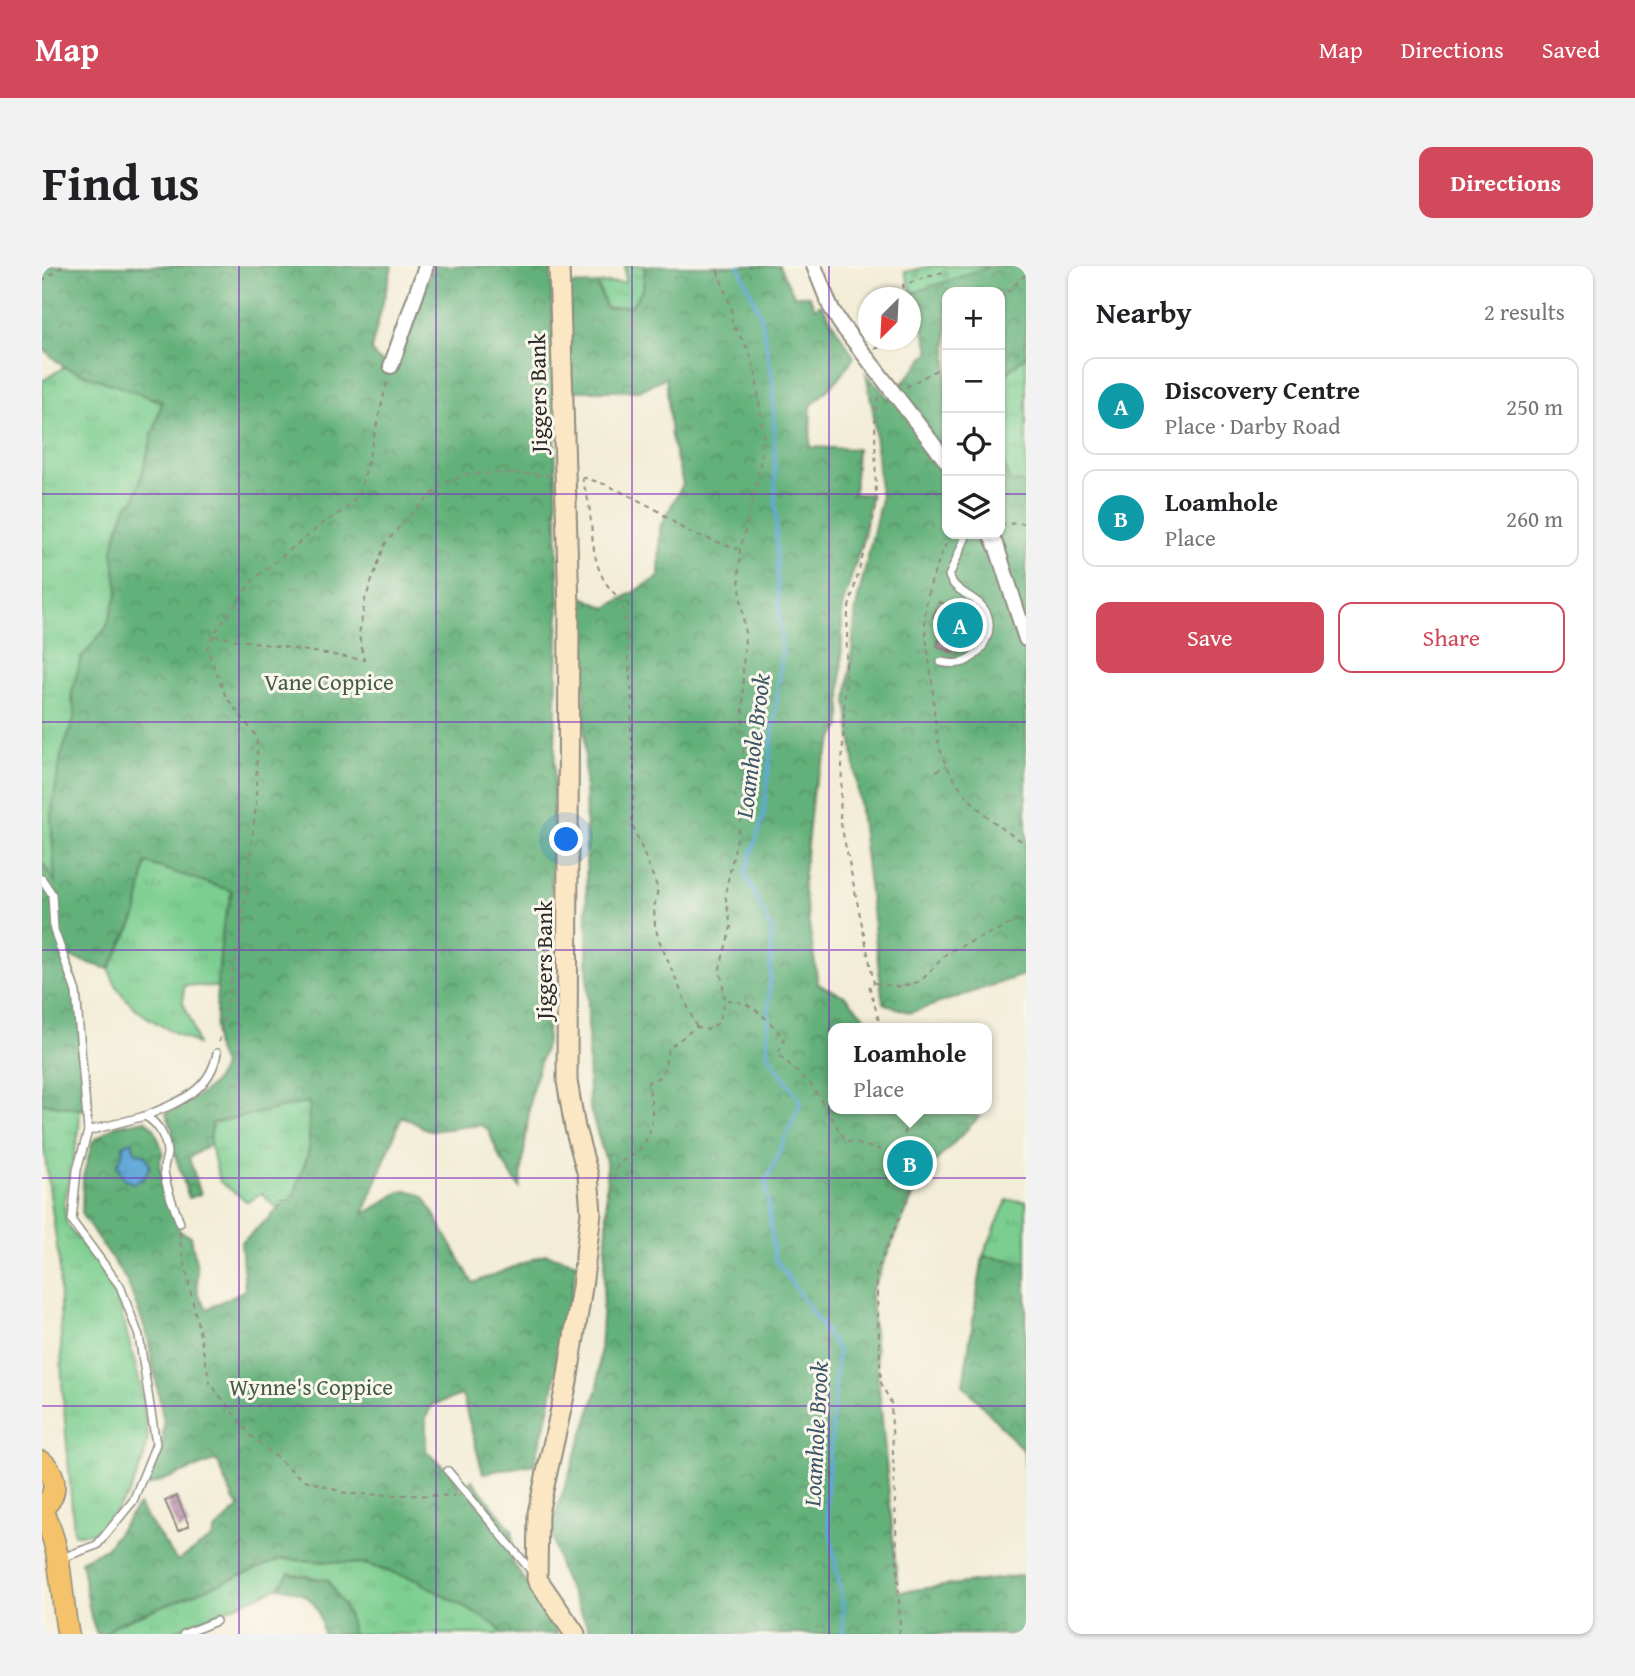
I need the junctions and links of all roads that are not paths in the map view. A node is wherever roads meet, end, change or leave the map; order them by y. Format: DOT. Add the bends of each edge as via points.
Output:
graph roads {
  1 [pos="426,266"];
  2 [pos="559,266"];
  3 [pos="814,266"];
  4 [pos="391,366"];
  5 [pos="942,456"];
  6 [pos="965,539"];
  7 [pos="992,539"];
  8 [pos="1026,639"];
  9 [pos="941,662"];
  10 [pos="42,879"];
  11 [pos="217,1053"];
  12 [pos="145,1116"];
  13 [pos="88,1131"];
  14 [pos="180,1223"];
  15 [pos="42,1462"];
  16 [pos="448,1471"];
  17 [pos="42,1510"];
  18 [pos="58,1560"];
  19 [pos="537,1579"];
  20 [pos="216,1621"];
  21 [pos="68,1634"];
  22 [pos="184,1634"];
  23 [pos="575,1634"];
  1 -- 4 [label="street"];
  2 -- 19 [label="street, Jiggers Bank" via="573,476 567,1081 588,1175 591,1213 567,1382 538,1513"];
  3 -- 5 [label="street" via="830,306"];
  6 -- 9 [label="lane" via="949,576 978,601 989,632 968,660"];
  7 -- 8 [label="street"];
  10 -- 13 [label="lane" via="52,894 54,930 76,992"];
  11 -- 12 [label="lane" via="208,1077 188,1098"];
  12 -- 13 [label="lane"];
  12 -- 14 [label="lane" via="155,1121 164,1138 164,1168"];
  13 -- 18 [label="lane" via="77,1170 72,1221 120,1286 139,1336 156,1444 134,1501 97,1545"];
  15 -- 17 [label="main road" via="55,1487"];
  16 -- 19 [label="lane"];
  17 -- 18 [label="main road"];
  18 -- 21 [label="main road"];
  19 -- 23 [label="street"];
  20 -- 22 [label="lane"];
}
